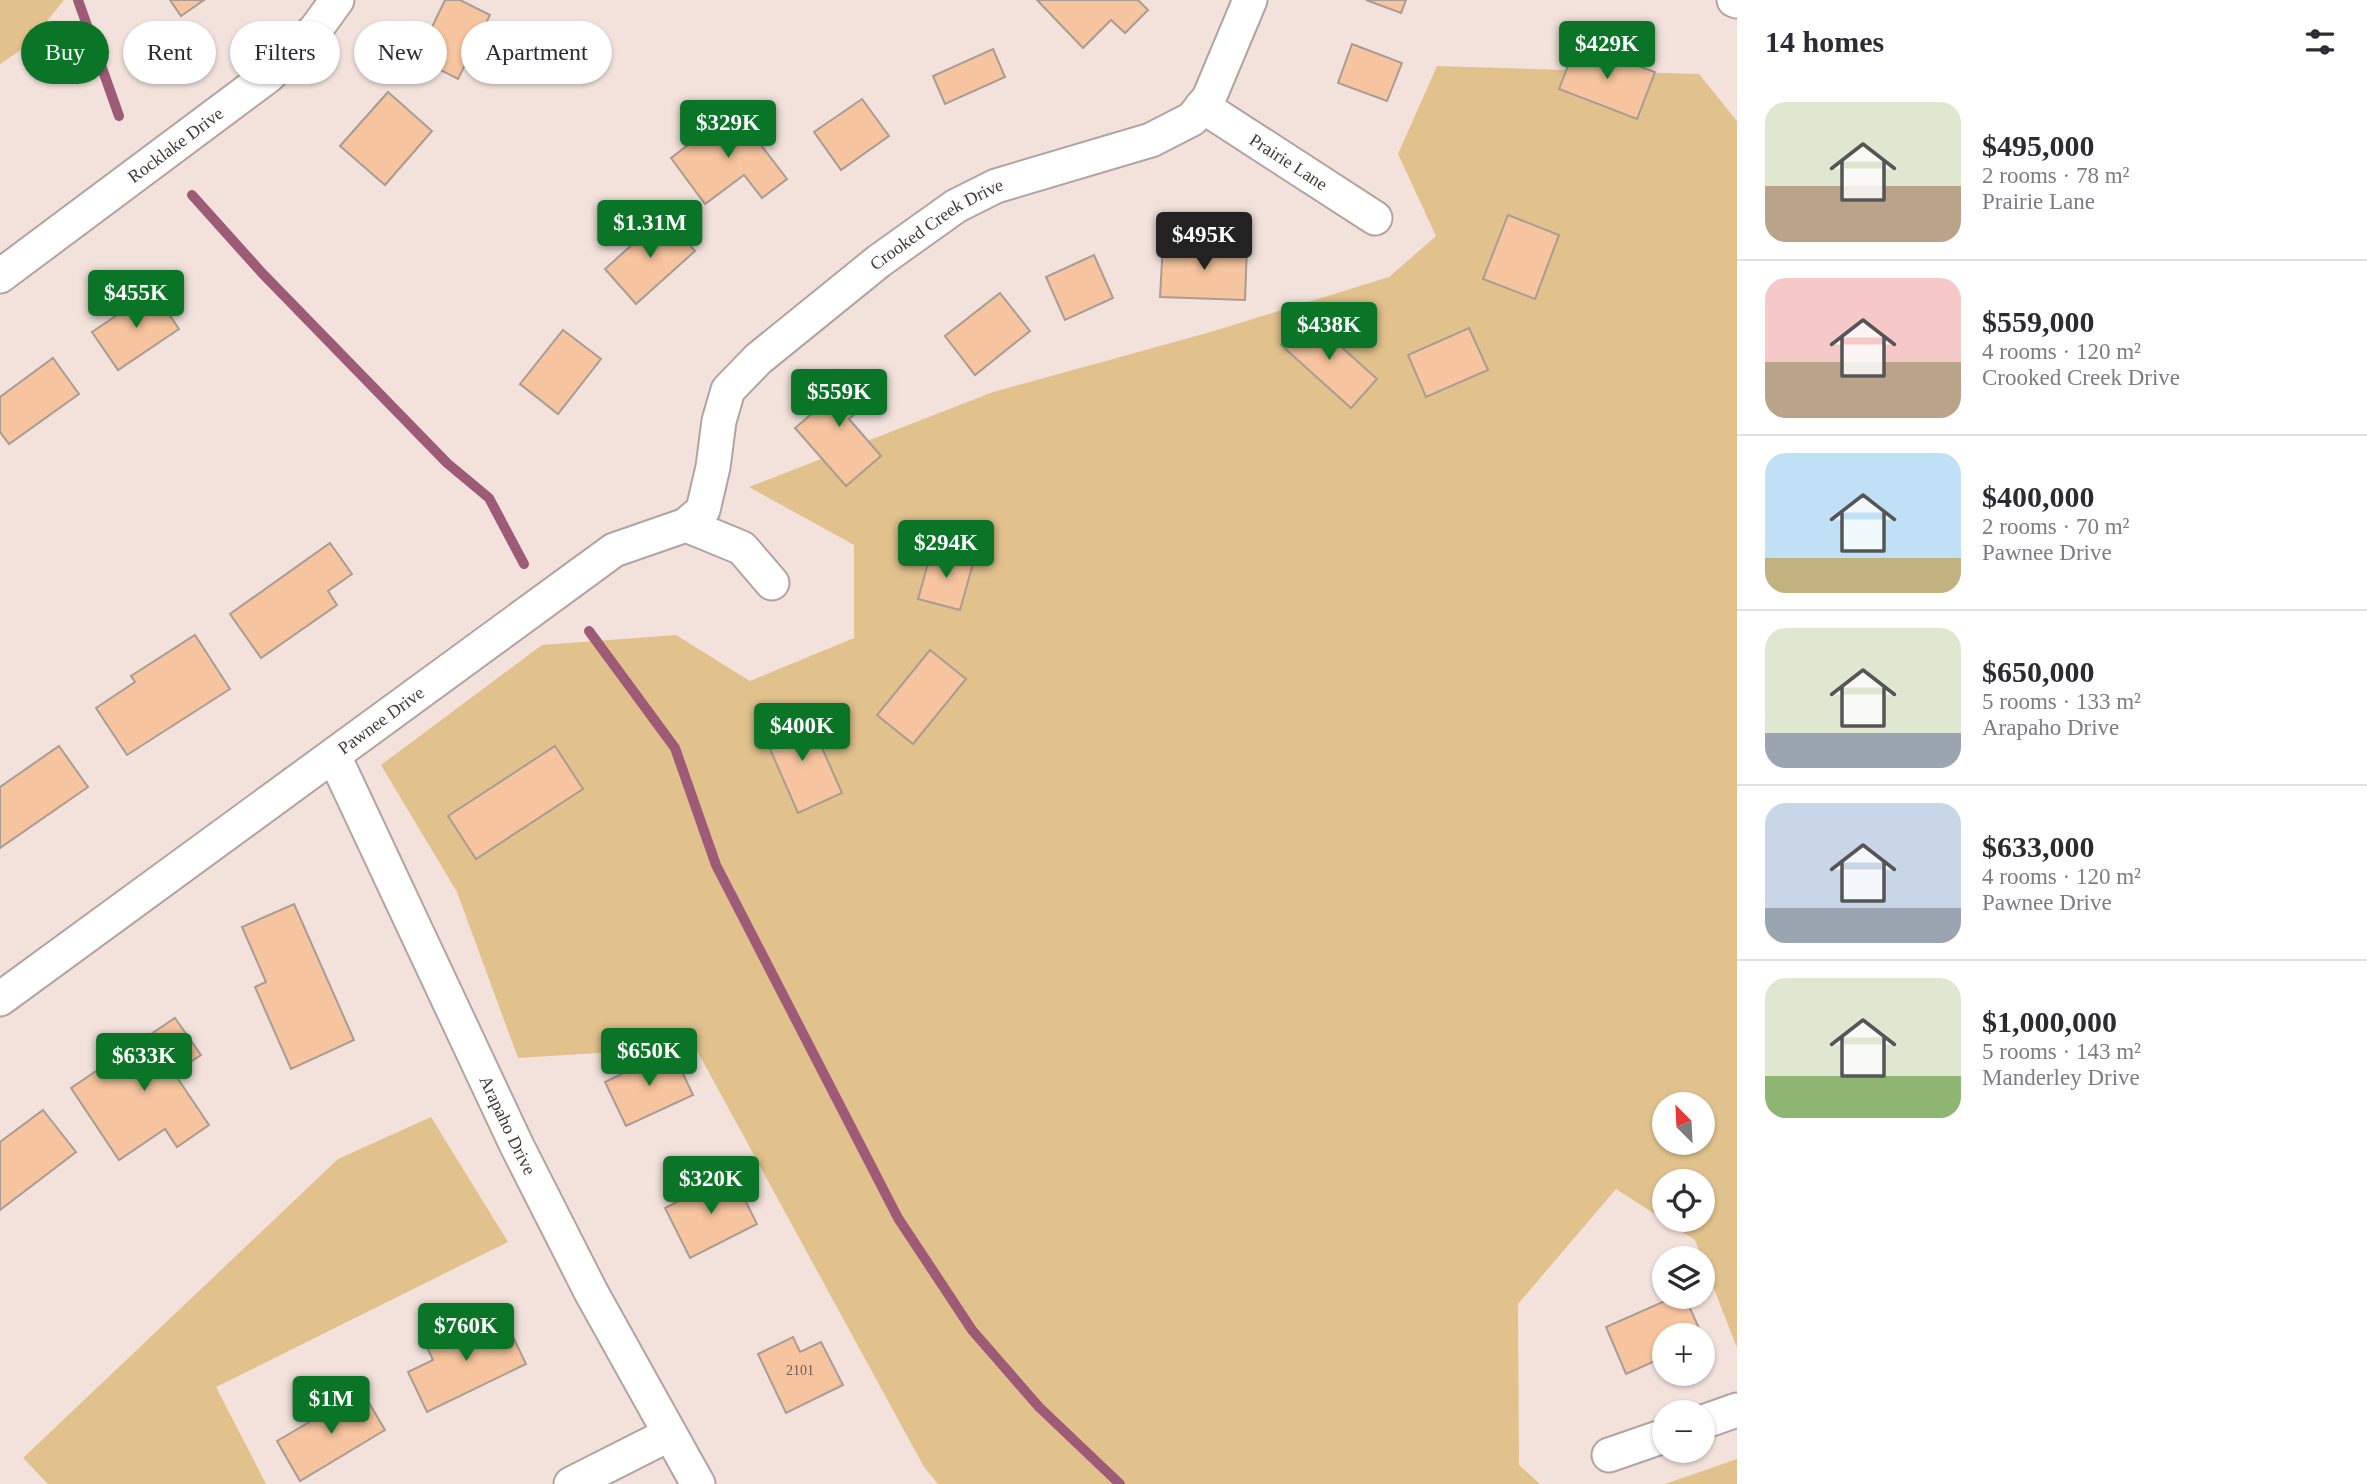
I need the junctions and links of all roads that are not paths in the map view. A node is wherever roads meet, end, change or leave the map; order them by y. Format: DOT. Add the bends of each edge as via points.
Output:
graph roads {
  1 [pos="337,0"];
  2 [pos="1250,0"];
  3 [pos="1202,106"];
  4 [pos="1375,218"];
  5 [pos="0,276"];
  6 [pos="686,525"];
  7 [pos="772,583"];
  8 [pos="334,755"];
  9 [pos="0,999"];
  10 [pos="1737,1410"];
  11 [pos="1715,1418"];
  12 [pos="670,1434"];
  13 [pos="1652,1440"];
  14 [pos="1609,1455"];
  15 [pos="571,1484"];
  16 [pos="698,1484"];
  1 -- 5 [label="street, Rocklake Drive" via="316,29 268,76"];
  2 -- 3 [label="street, Crooked Creek Drive"];
  3 -- 4 [label="street, Prairie Lane"];
  3 -- 6 [label="street, Crooked Creek Drive" via="1177,130 996,186 956,206 849,285 758,359 728,390 703,510"];
  6 -- 7 [label="street" via="742,548"];
  6 -- 8 [label="street, Pawnee Drive" via="614,550"];
  8 -- 9 [label="street, Pawnee Drive"];
  8 -- 12 [label="street, Arapaho Drive" via="517,1146"];
  10 -- 11 [label="street"];
  12 -- 15 [label="street"];
  12 -- 16 [label="street, Arapaho Drive"];
  13 -- 14 [label="street"];
}
